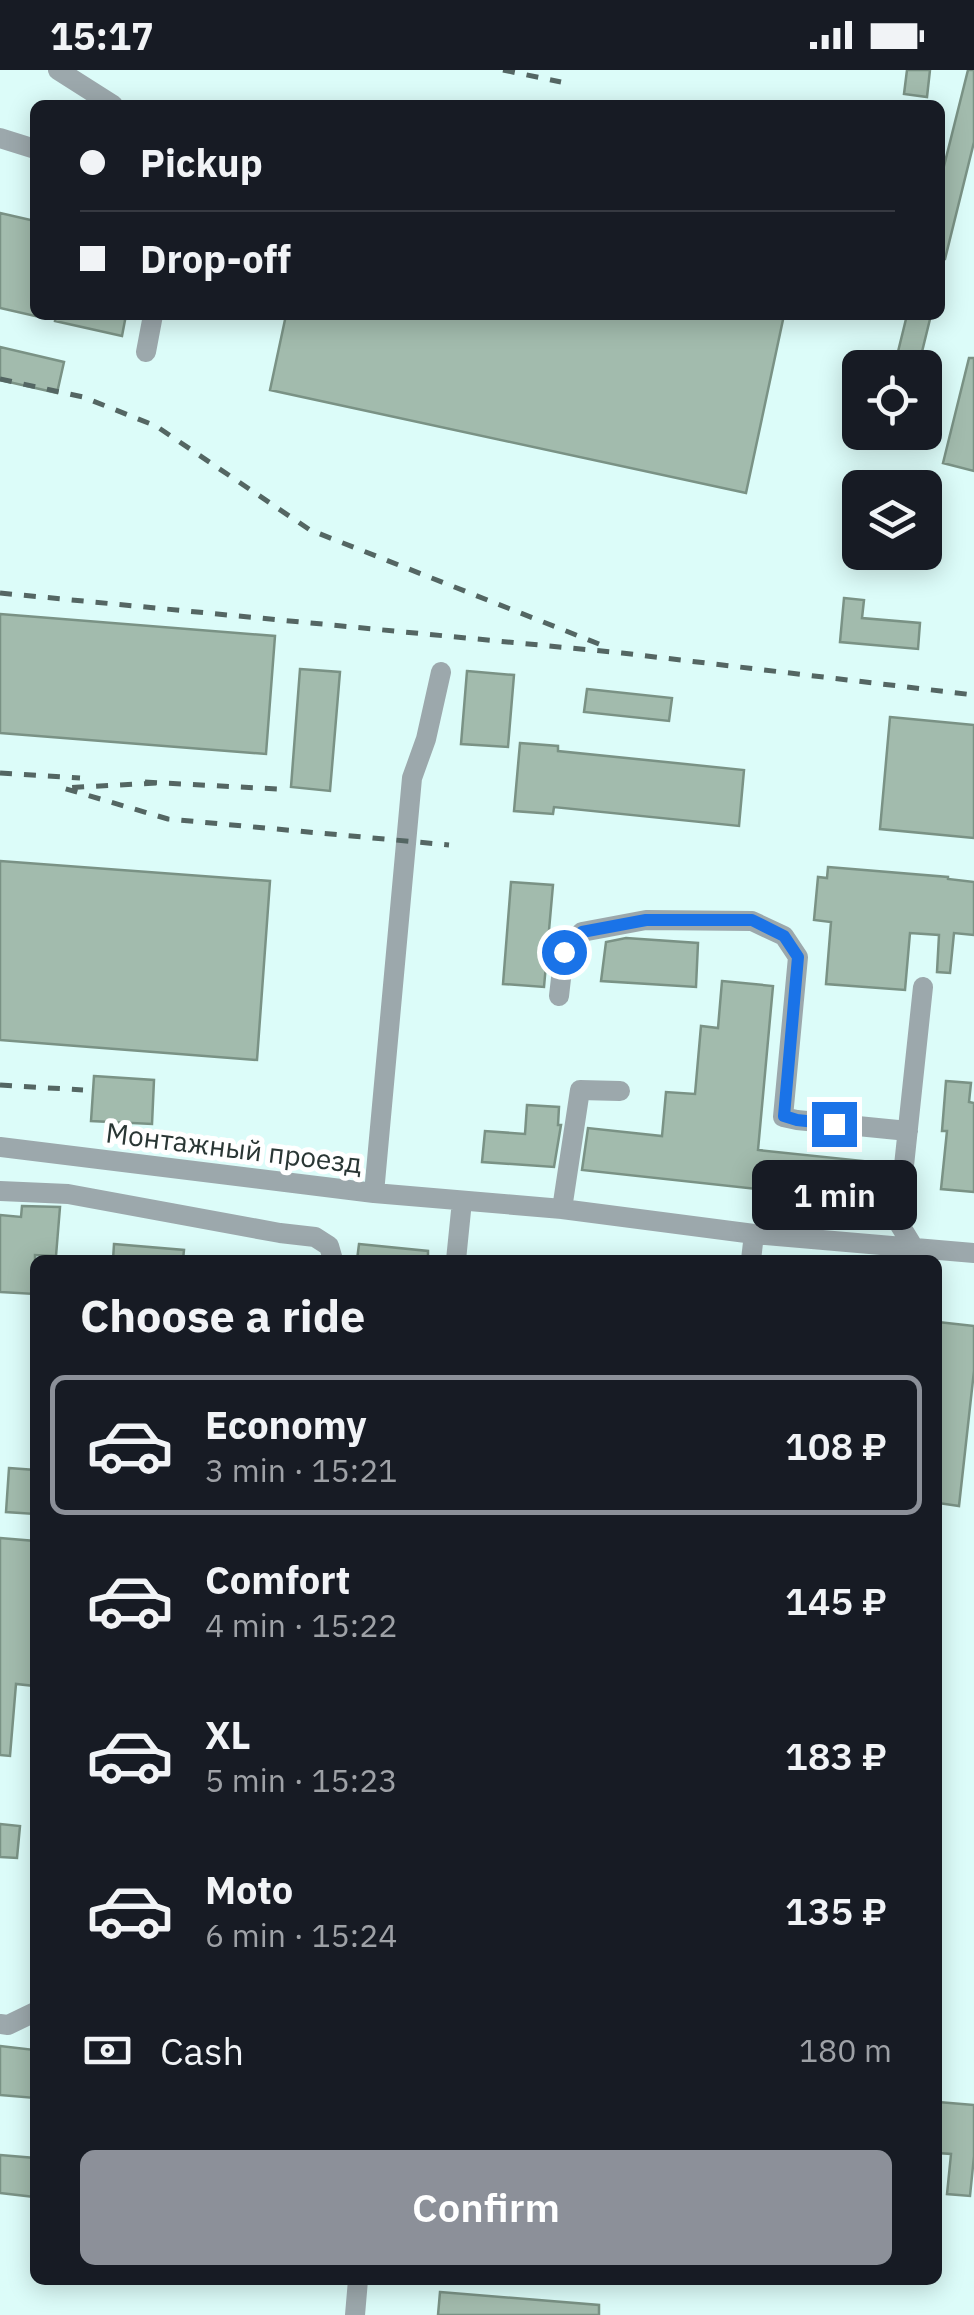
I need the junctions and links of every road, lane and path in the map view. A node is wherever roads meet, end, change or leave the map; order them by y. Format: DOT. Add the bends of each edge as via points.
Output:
graph roads {
  1 [pos="58,70"];
  2 [pos="105,100"];
  3 [pos="0,138"];
  4 [pos="30,148"];
  5 [pos="152,320"];
  6 [pos="146,352"];
  7 [pos="440,672"];
  8 [pos="924,987"];
  9 [pos="559,996"];
  10 [pos="620,1091"];
  11 [pos="908,1131"];
  12 [pos="0,1147"];
  13 [pos="0,1191"];
  14 [pos="374,1192"];
  15 [pos="462,1201"];
  16 [pos="562,1209"];
  17 [pos="754,1234"];
  18 [pos="914,1248"];
  19 [pos="974,1253"];
  20 [pos="332,1255"];
  21 [pos="457,1255"];
  22 [pos="752,1255"];
  23 [pos="30,2014"];
  24 [pos="0,2024"];
  25 [pos="357,2285"];
  26 [pos="354,2315"];
  1 -- 2 [label="street"];
  3 -- 4 [label="street"];
  5 -- 6 [label="street"];
  7 -- 14 [label="street" via="412,778"];
  8 -- 11 [label="street"];
  9 -- 11 [label="street" via="564,952 582,932 646,920 752,920 784,936 798,957 784,1116"];
  10 -- 16 [label="street" via="580,1090"];
  11 -- 18 [label="street" via="898,1222"];
  12 -- 14 [label="street, Монтажный проезд"];
  13 -- 20 [label="street" via="68,1194 315,1237"];
  14 -- 15 [label="street, Монтажный проезд"];
  15 -- 16 [label="street, Монтажный проезд"];
  15 -- 21 [label="street"];
  16 -- 17 [label="street, Монтажный проезд"];
  17 -- 18 [label="street, Монтажный проезд"];
  17 -- 22 [label="street"];
  18 -- 19 [label="street, Монтажный проезд"];
  23 -- 24 [label="street"];
  25 -- 26 [label="street"];
}
